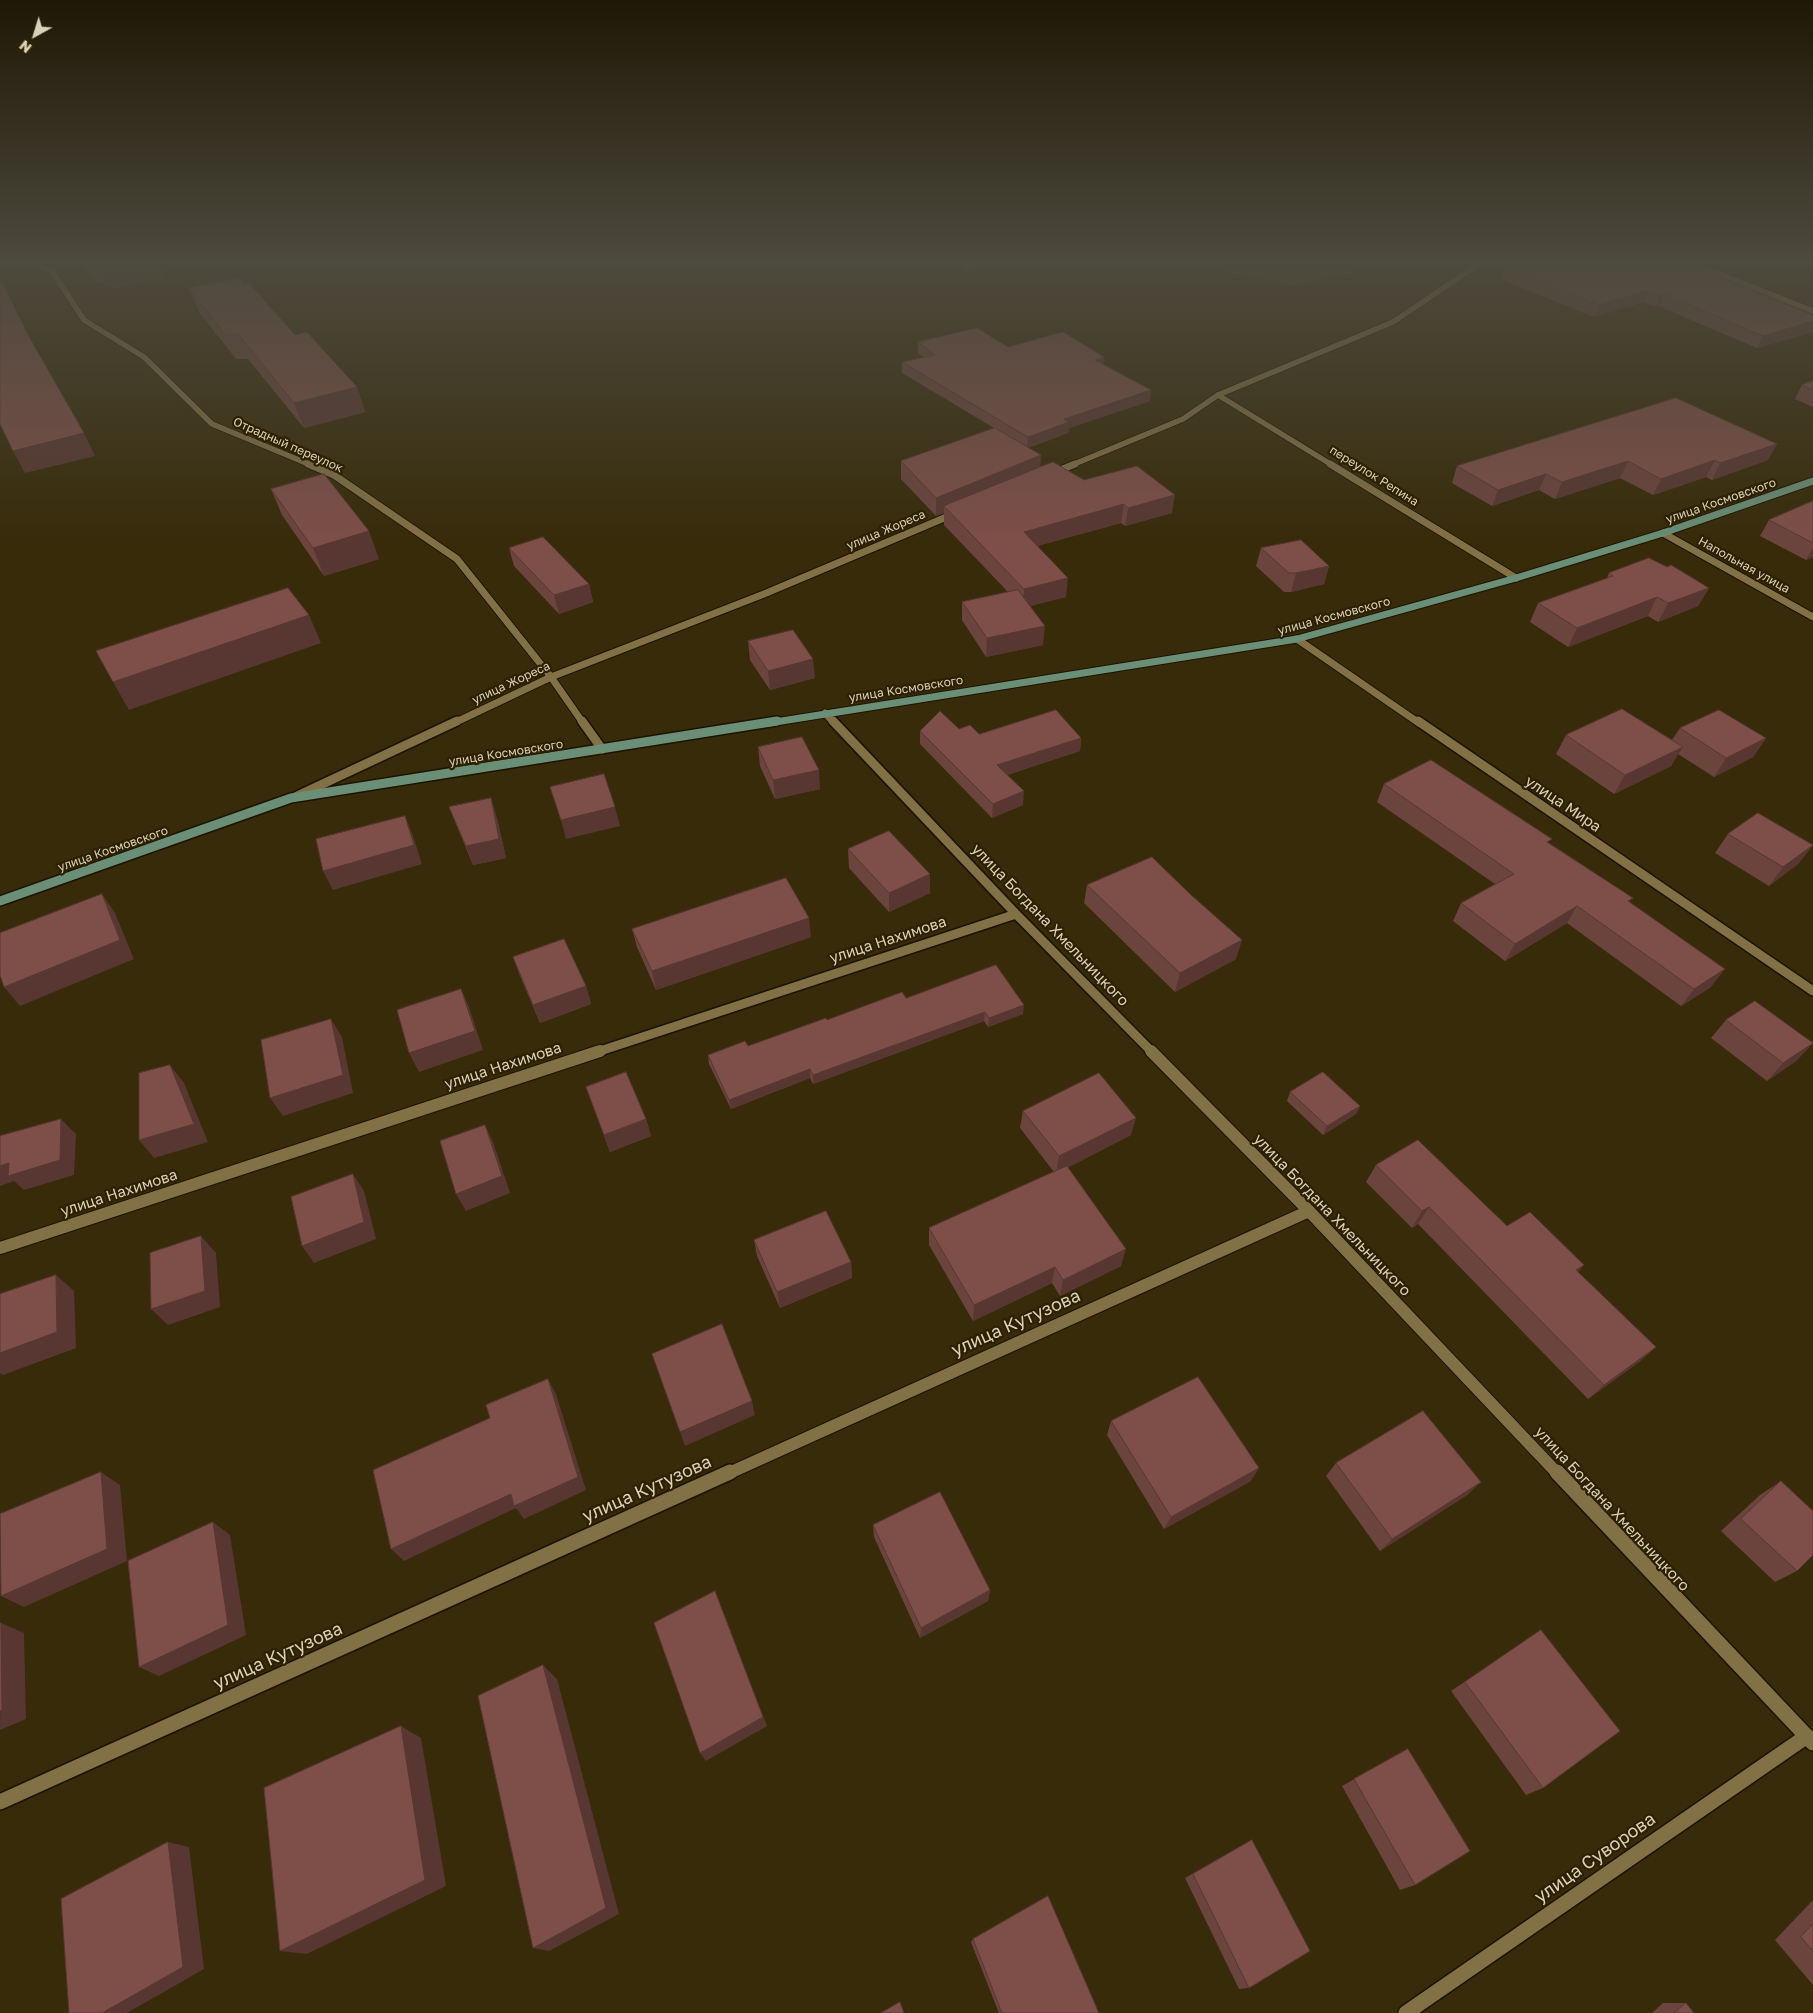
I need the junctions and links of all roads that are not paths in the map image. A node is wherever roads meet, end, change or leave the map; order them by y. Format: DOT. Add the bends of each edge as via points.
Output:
graph roads {
  1 [pos="146,358"];
  2 [pos="1307,358"];
  3 [pos="1218,395"];
  4 [pos="1047,475"];
  5 [pos="1813,481"];
  6 [pos="965,509"];
  7 [pos="1663,533"];
  8 [pos="1516,578"];
  9 [pos="1813,617"];
  10 [pos="1297,639"];
  11 [pos="551,677"];
  12 [pos="826,713"];
  13 [pos="602,749"];
  14 [pos="291,798"];
  15 [pos="0,901"];
  16 [pos="1016,914"];
  17 [pos="1813,992"];
  18 [pos="1309,1211"];
  19 [pos="0,1248"];
  20 [pos="1810,1740"];
  21 [pos="0,1802"];
  22 [pos="1406,2013"];
  1 -- 11 [label="street, Отрадный переулок" via="212,424 334,475 457,559"];
  2 -- 3 [label="street"];
  3 -- 4 [label="street" via="1183,419"];
  3 -- 8 [label="street, переулок Репина"];
  5 -- 7 [label="main road, улица Космовского"];
  6 -- 11 [label="street, улица Жореса" via="764,594"];
  7 -- 8 [label="main road, улица Космовского"];
  7 -- 9 [label="street, Напольная улица"];
  8 -- 10 [label="main road, улица Космовского"];
  10 -- 12 [label="main road, улица Космовского"];
  10 -- 17 [label="street, улица Мира"];
  11 -- 13 [label="street, Отрадный переулок"];
  11 -- 14 [label="street, улица Жореса"];
  12 -- 13 [label="main road, улица Космовского"];
  12 -- 16 [label="street, улица Богдана Хмельницкого"];
  13 -- 14 [label="main road, улица Космовского"];
  14 -- 15 [label="main road, улица Космовского"];
  16 -- 18 [label="street, улица Богдана Хмельницкого"];
  16 -- 19 [label="street, улица Нахимова"];
  18 -- 20 [label="street, улица Богдана Хмельницкого"];
  18 -- 21 [label="street, улица Кутузова"];
  20 -- 22 [label="street, улица Суворова"];
}
